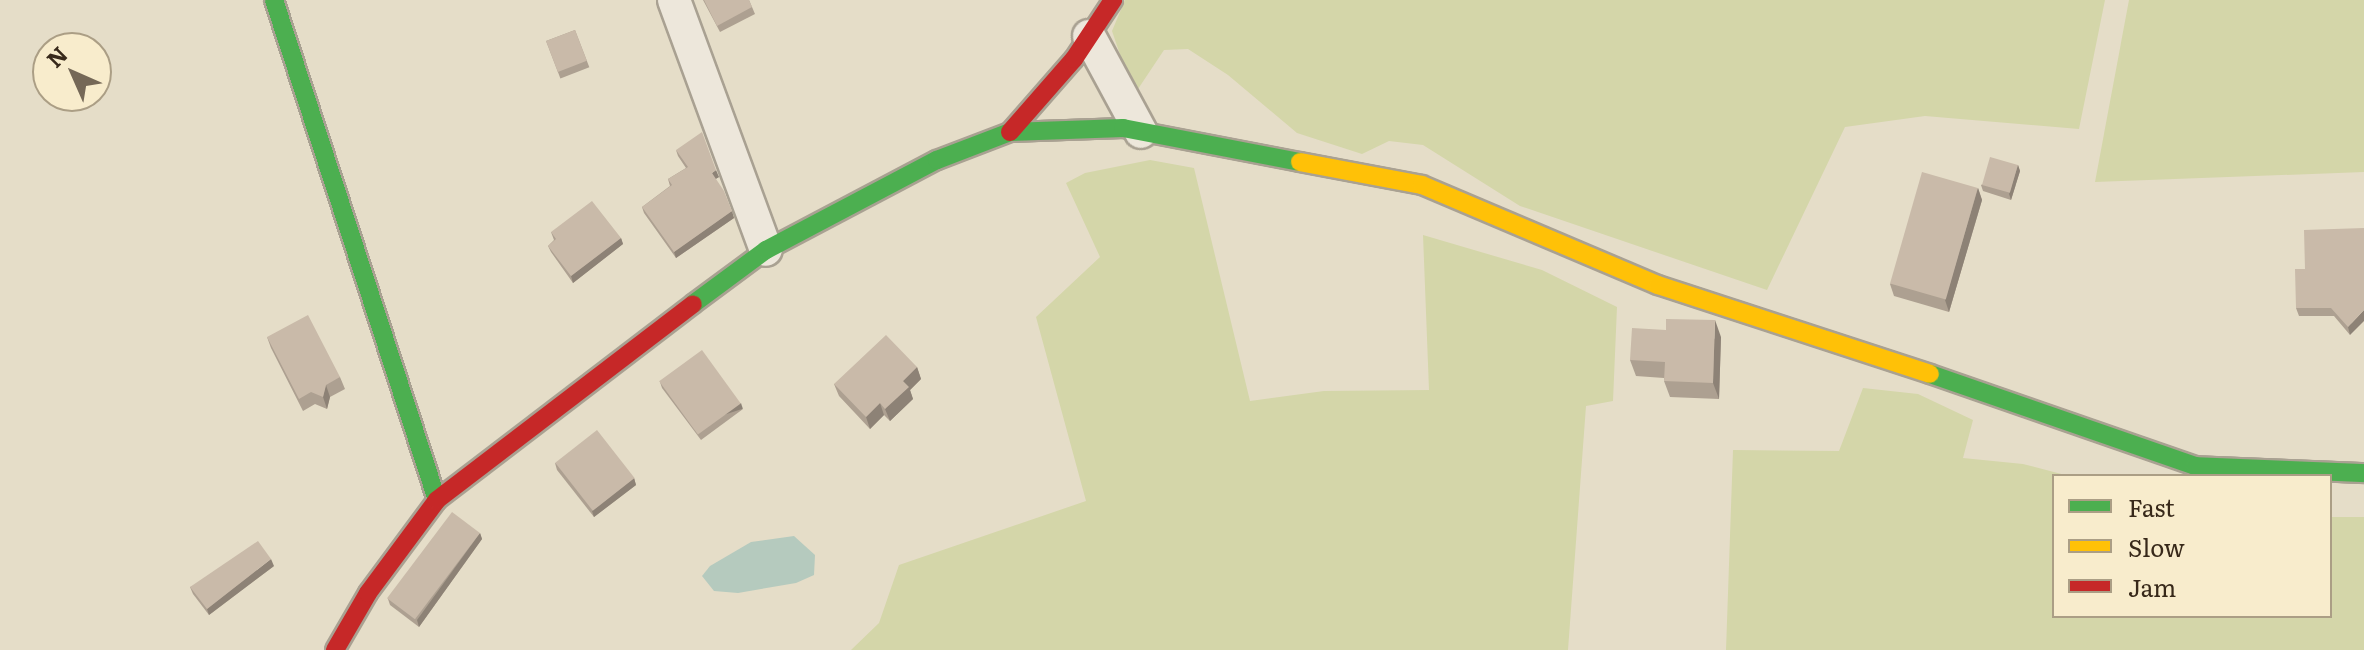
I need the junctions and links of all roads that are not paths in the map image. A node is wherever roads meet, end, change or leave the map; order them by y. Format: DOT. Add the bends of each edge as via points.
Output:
graph roads {
  1 [pos="274,0"];
  2 [pos="674,0"];
  3 [pos="1113,0"];
  4 [pos="1089,36"];
  5 [pos="1010,132"];
  6 [pos="1141,132"];
  7 [pos="766,250"];
  8 [pos="2364,473"];
  9 [pos="437,500"];
  10 [pos="335,650"];
  1 -- 9 [label="street"];
  2 -- 7 [label="street"];
  3 -- 4 [label="street"];
  4 -- 5 [label="street"];
  4 -- 6 [label="street"];
  5 -- 6 [label="street"];
  5 -- 7 [label="street" via="937,160"];
  6 -- 8 [label="street" via="1422,185 1658,285 2195,466"];
  7 -- 9 [label="street"];
  9 -- 10 [label="street" via="368,593"];
}
